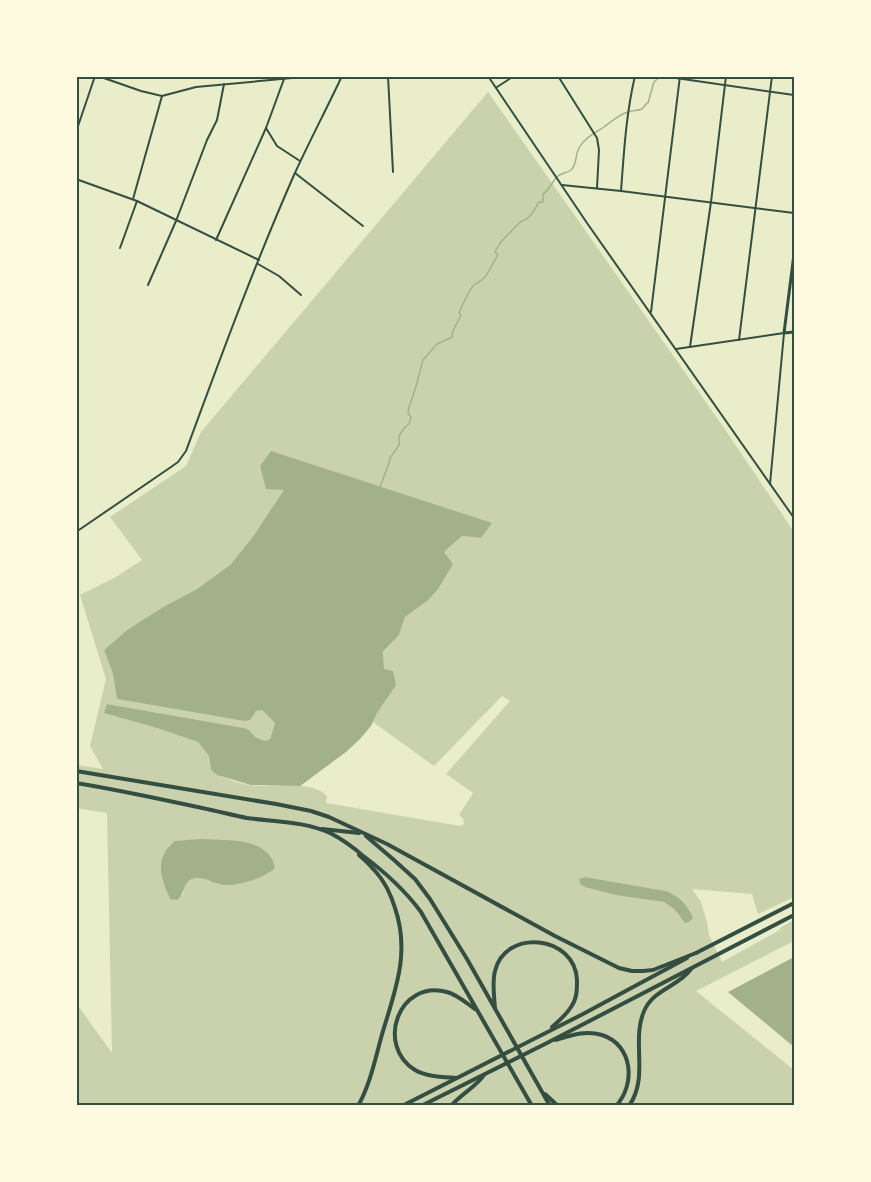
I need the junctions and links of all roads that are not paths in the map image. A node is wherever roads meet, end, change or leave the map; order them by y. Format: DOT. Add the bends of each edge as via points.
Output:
graph roads {
  1 [pos="97,76"];
  2 [pos="314,76"];
  3 [pos="342,76"];
  4 [pos="388,76"];
  5 [pos="488,76"];
  6 [pos="514,76"];
  7 [pos="558,76"];
  8 [pos="635,76"];
  9 [pos="662,76"];
  10 [pos="726,76"];
  11 [pos="772,76"];
  12 [pos="680,78"];
  13 [pos="284,79"];
  14 [pos="224,84"];
  15 [pos="725,86"];
  16 [pos="497,87"];
  17 [pos="770,92"];
  18 [pos="795,95"];
  19 [pos="162,96"];
  20 [pos="266,128"];
  21 [pos="76,132"];
  22 [pos="301,161"];
  23 [pos="393,172"];
  24 [pos="295,173"];
  25 [pos="76,179"];
  26 [pos="562,185"];
  27 [pos="597,188"];
  28 [pos="621,191"];
  29 [pos="665,196"];
  30 [pos="133,199"];
  31 [pos="137,201"];
  32 [pos="711,202"];
  33 [pos="754,208"];
  34 [pos="795,213"];
  35 [pos="176,221"];
  36 [pos="363,226"];
  37 [pos="216,240"];
  38 [pos="120,248"];
  39 [pos="795,254"];
  40 [pos="259,262"];
  41 [pos="148,285"];
  42 [pos="301,295"];
  43 [pos="651,314"];
  44 [pos="795,332"];
  45 [pos="784,333"];
  46 [pos="739,340"];
  47 [pos="690,347"];
  48 [pos="676,349"];
  49 [pos="770,484"];
  50 [pos="795,518"];
  51 [pos="76,532"];
  52 [pos="76,771"];
  53 [pos="76,783"];
  54 [pos="313,828"];
  55 [pos="363,834"];
  56 [pos="351,846"];
  57 [pos="795,903"];
  58 [pos="795,915"];
  59 [pos="696,953"];
  60 [pos="692,968"];
  61 [pos="495,1008"];
  62 [pos="478,1011"];
  63 [pos="546,1032"];
  64 [pos="545,1044"];
  65 [pos="486,1073"];
  66 [pos="457,1078"];
  67 [pos="543,1092"];
  68 [pos="358,1106"];
  69 [pos="402,1106"];
  70 [pos="421,1106"];
  71 [pos="451,1106"];
  72 [pos="530,1106"];
  73 [pos="550,1106"];
  74 [pos="558,1106"];
  75 [pos="616,1106"];
  76 [pos="629,1106"];
  1 -- 19 [label="street"];
  1 -- 21 [label="street"];
  2 -- 13 [label="street"];
  3 -- 22 [label="street"];
  4 -- 23 [label="street"];
  5 -- 16 [label="street"];
  6 -- 16 [label="street"];
  7 -- 27 [label="street" via="597,138"];
  8 -- 28 [label="street"];
  9 -- 12 [label="street"];
  10 -- 15 [label="street"];
  11 -- 17 [label="street"];
  12 -- 15 [label="street"];
  12 -- 29 [label="street"];
  13 -- 14 [label="street"];
  13 -- 20 [label="street"];
  14 -- 19 [label="street"];
  14 -- 35 [label="street" via="217,120"];
  15 -- 17 [label="street"];
  15 -- 32 [label="street"];
  16 -- 26 [label="street"];
  17 -- 18 [label="street"];
  17 -- 33 [label="street"];
  19 -- 30 [label="street"];
  20 -- 22 [label="street" via="278,146"];
  20 -- 37 [label="street"];
  22 -- 24 [label="street"];
  24 -- 36 [label="street"];
  24 -- 40 [label="street"];
  25 -- 30 [label="street"];
  26 -- 27 [label="street"];
  26 -- 43 [label="street"];
  27 -- 28 [label="street"];
  28 -- 29 [label="street"];
  29 -- 32 [label="street"];
  29 -- 43 [label="street"];
  30 -- 31 [label="street"];
  31 -- 35 [label="street"];
  31 -- 38 [label="street"];
  32 -- 33 [label="street"];
  32 -- 47 [label="street"];
  33 -- 34 [label="street"];
  33 -- 46 [label="street"];
  35 -- 37 [label="street"];
  35 -- 41 [label="street"];
  37 -- 40 [label="street"];
  39 -- 45 [label="street"];
  40 -- 42 [label="street"];
  40 -- 51 [label="street" via="182,458"];
  43 -- 48 [label="street"];
  44 -- 45 [label="street"];
  45 -- 46 [label="street"];
  45 -- 49 [label="street"];
  46 -- 47 [label="street"];
  47 -- 48 [label="street"];
  48 -- 49 [label="street"];
  49 -- 50 [label="street"];
  52 -- 55 [label="highway" via="311,812"];
  53 -- 54 [label="highway"];
  54 -- 55 [label="highway"];
  54 -- 56 [label="highway"];
  55 -- 59 [label="highway" via="619,968 643,972"];
  55 -- 61 [label="highway" via="415,879"];
  56 -- 62 [label="highway" via="406,892"];
  56 -- 68 [label="highway" via="376,872 392,897 402,941 397,985"];
  57 -- 59 [label="highway"];
  58 -- 60 [label="highway"];
  59 -- 63 [label="highway"];
  60 -- 64 [label="highway"];
  60 -- 76 [label="highway" via="646,1007 639,1033 639,1085"];
  61 -- 63 [label="highway" via="495,970 506,952 534,942 553,945 574,967 577,987 566,1014"];
  61 -- 67 [label="highway"];
  62 -- 66 [label="highway" via="450,993 430,991 411,999 397,1016 395,1039 408,1064 425,1075"];
  62 -- 72 [label="highway"];
  63 -- 66 [label="highway"];
  64 -- 65 [label="highway"];
  64 -- 75 [label="highway" via="586,1033 615,1042 629,1068 626,1092"];
  65 -- 70 [label="highway"];
  65 -- 71 [label="highway"];
  66 -- 69 [label="highway"];
  67 -- 73 [label="highway"];
  67 -- 74 [label="highway"];
}
